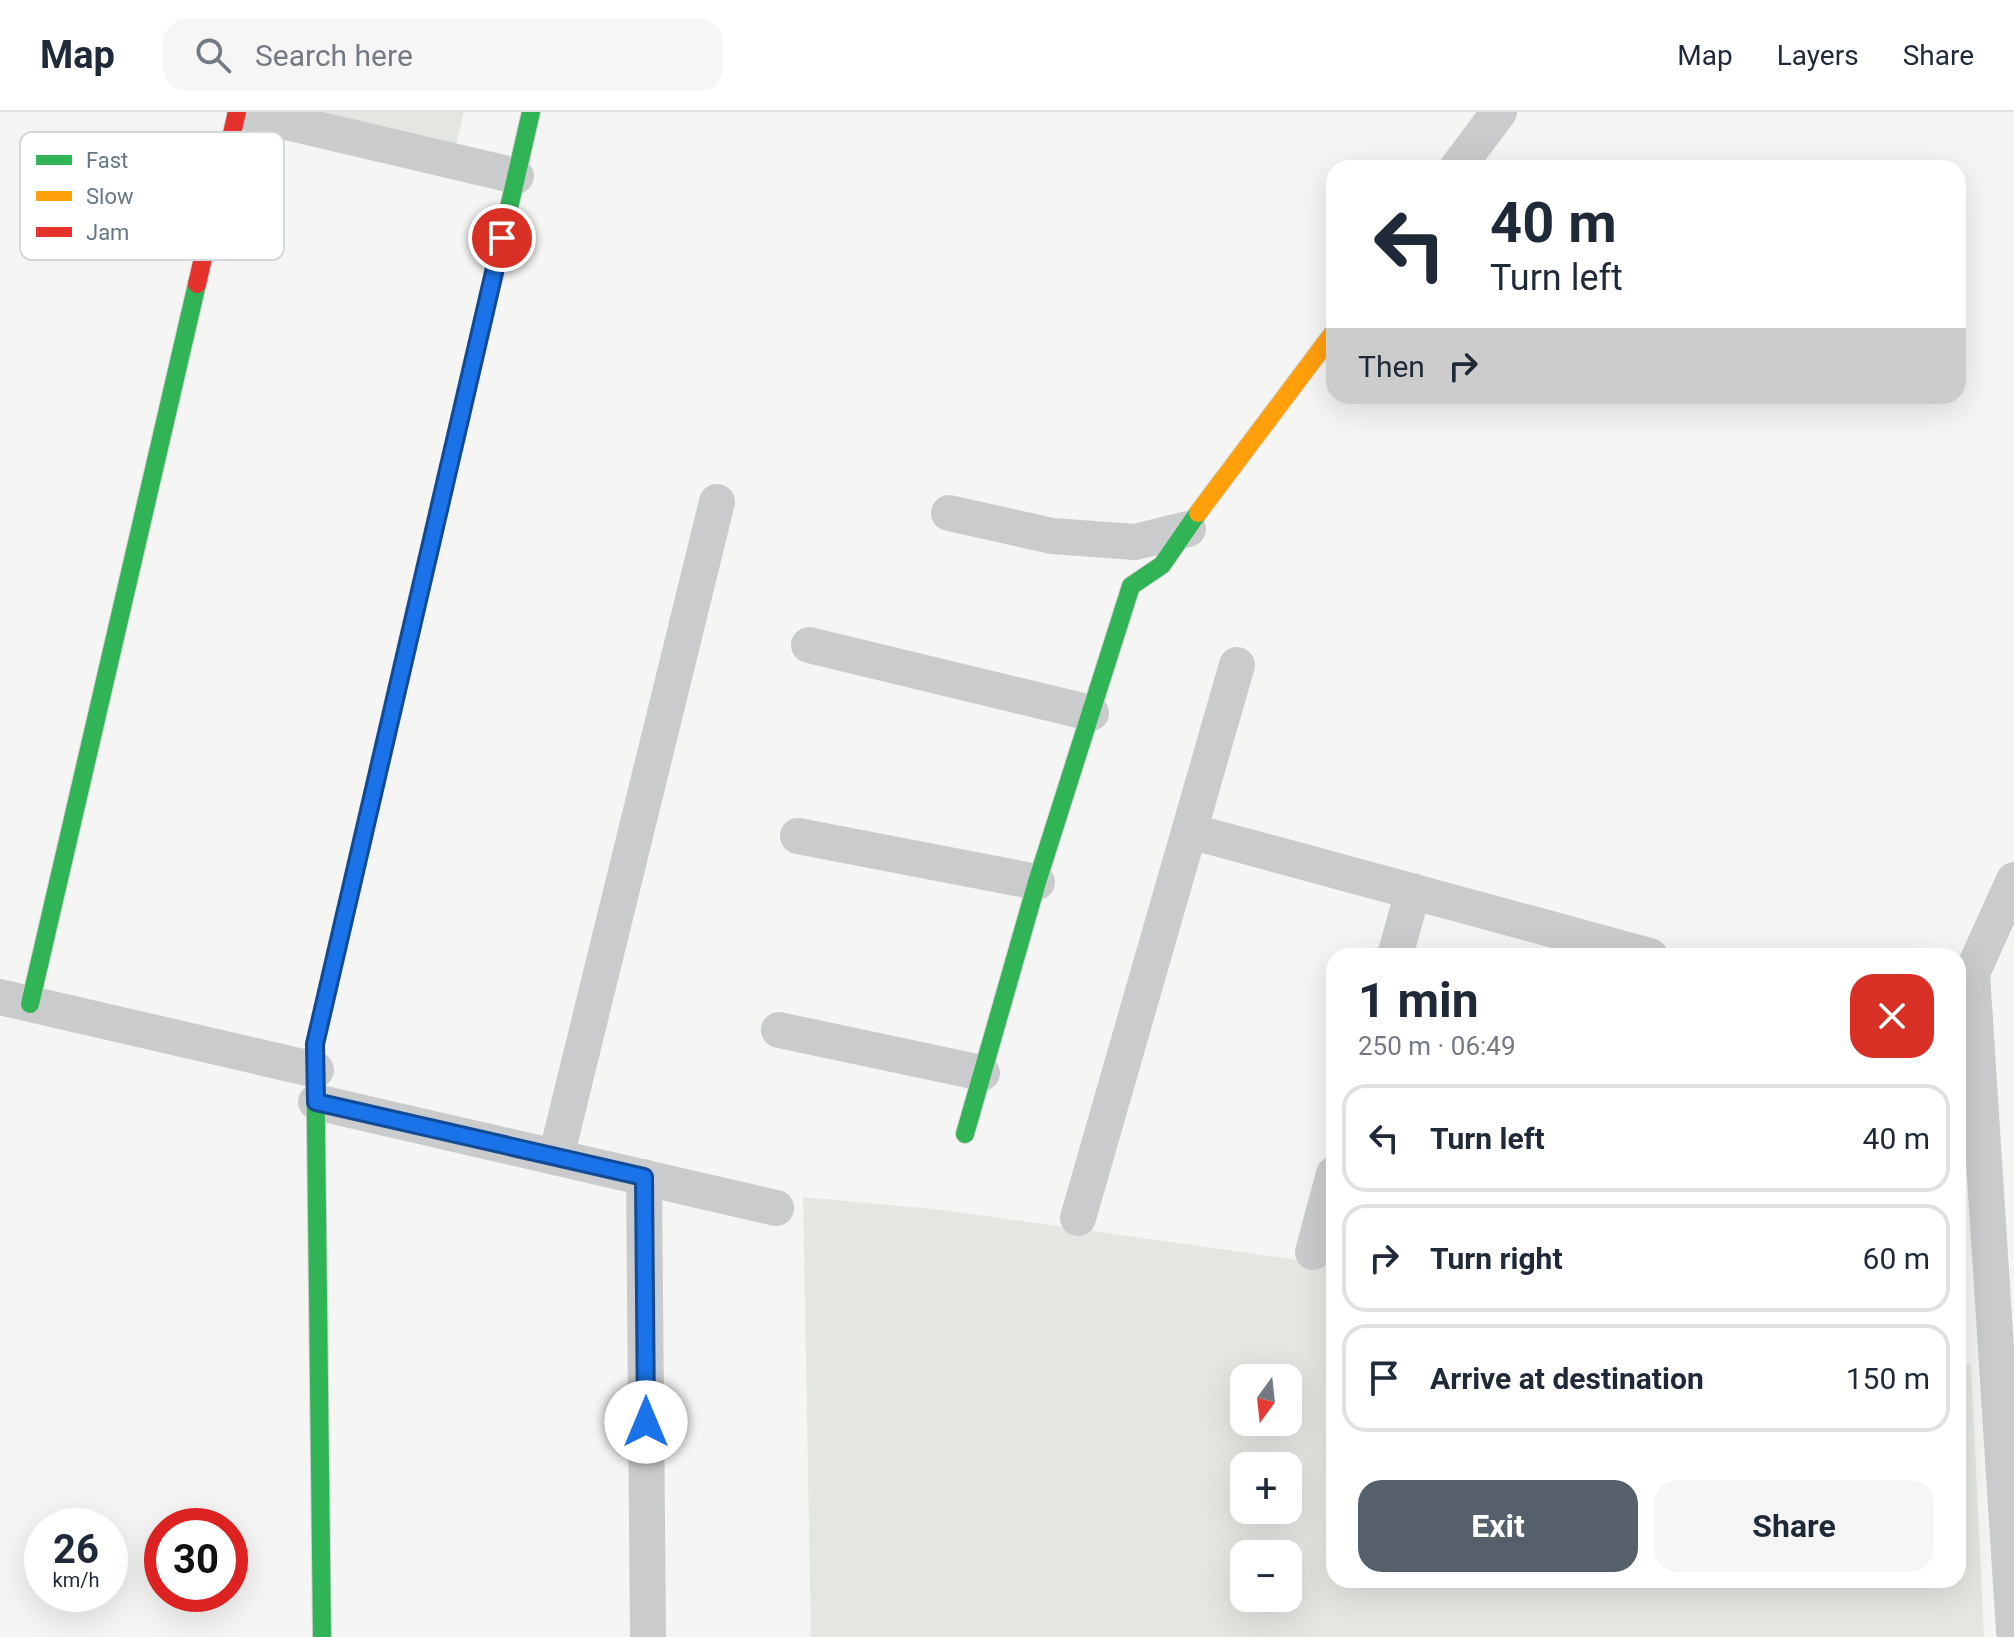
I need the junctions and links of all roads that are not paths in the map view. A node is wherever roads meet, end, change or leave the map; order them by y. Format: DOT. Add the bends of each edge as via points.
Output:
graph roads {
  1 [pos="237,112"];
  2 [pos="244,112"];
  3 [pos="531,112"];
  4 [pos="1499,112"];
  5 [pos="232,132"];
  6 [pos="1463,160"];
  7 [pos="516,176"];
  8 [pos="200,260"];
  9 [pos="1326,343"];
  10 [pos="717,502"];
  11 [pos="949,513"];
  12 [pos="1188,529"];
  13 [pos="809,645"];
  14 [pos="1237,665"];
  15 [pos="1091,713"];
  16 [pos="1190,831"];
  17 [pos="798,836"];
  18 [pos="2014,880"];
  19 [pos="1037,882"];
  20 [pos="1413,891"];
  21 [pos="1397,948"];
  22 [pos="1591,948"];
  23 [pos="15,1001"];
  24 [pos="779,1030"];
  25 [pos="1967,1042"];
  26 [pos="982,1073"];
  27 [pos="316,1086"];
  28 [pos="965,1134"];
  29 [pos="556,1157"];
  30 [pos="644,1177"];
  31 [pos="1326,1204"];
  32 [pos="776,1208"];
  33 [pos="1078,1218"];
  34 [pos="1313,1252"];
  35 [pos="2014,1631"];
  36 [pos="322,1637"];
  37 [pos="648,1637"];
  1 -- 5 [label="street"];
  2 -- 7 [label="street"];
  3 -- 7 [label="street"];
  4 -- 6 [label="street"];
  7 -- 27 [label="street" via="315,1044"];
  8 -- 23 [label="street"];
  9 -- 12 [label="street"];
  10 -- 29 [label="street"];
  11 -- 12 [label="street" via="1052,536 1135,542"];
  12 -- 15 [label="street" via="1162,565 1131,586"];
  13 -- 15 [label="street"];
  14 -- 16 [label="street"];
  15 -- 19 [label="street"];
  16 -- 20 [label="street"];
  16 -- 33 [label="street"];
  17 -- 19 [label="street"];
  18 -- 25 [label="street" via="1972,973"];
  19 -- 26 [label="street"];
  20 -- 21 [label="street"];
  20 -- 22 [label="street"];
  23 -- 27 [label="street"];
  24 -- 26 [label="street"];
  25 -- 35 [label="street"];
  26 -- 28 [label="street"];
  27 -- 29 [label="street"];
  27 -- 36 [label="street"];
  29 -- 30 [label="street"];
  30 -- 32 [label="street"];
  30 -- 37 [label="street"];
  31 -- 34 [label="street"];
}
